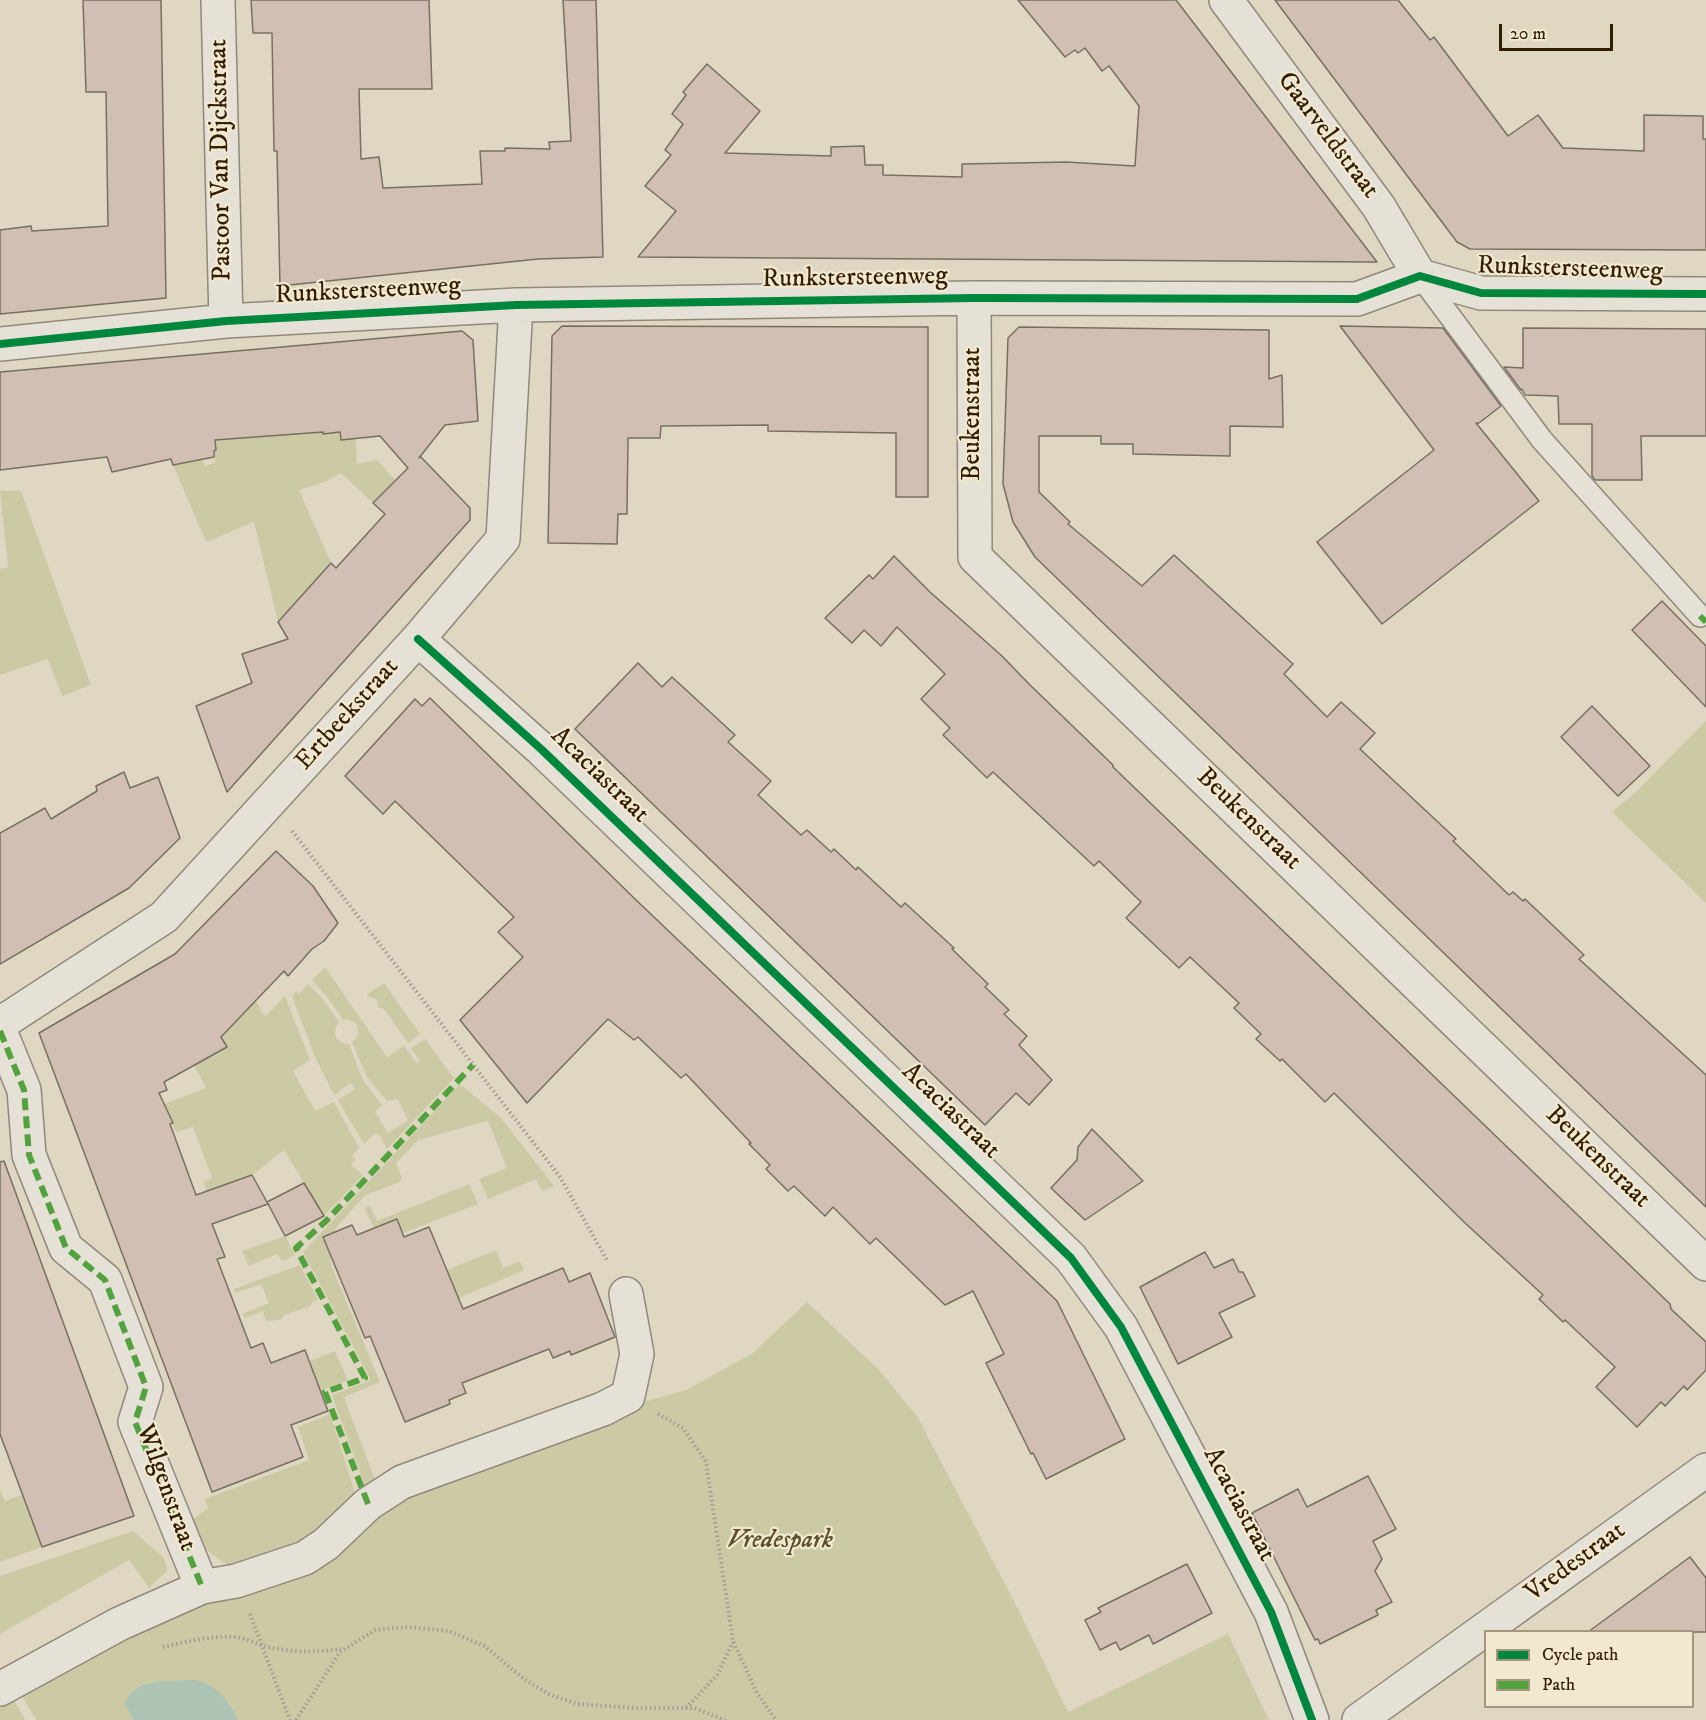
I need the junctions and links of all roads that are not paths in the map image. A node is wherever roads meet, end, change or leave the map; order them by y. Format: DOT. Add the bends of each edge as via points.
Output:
graph roads {
  1 [pos="218,0"];
  2 [pos="1226,0"];
  3 [pos="1420,276"];
  4 [pos="1706,294"];
  5 [pos="974,298"];
  6 [pos="516,305"];
  7 [pos="226,321"];
  8 [pos="0,344"];
  9 [pos="1700,616"];
  10 [pos="418,639"];
  11 [pos="0,1024"];
  12 [pos="0,1031"];
  13 [pos="1706,1264"];
  14 [pos="626,1294"];
  15 [pos="1706,1470"];
  16 [pos="202,1587"];
  17 [pos="0,1689"];
  18 [pos="1312,1720"];
  19 [pos="1359,1720"];
  1 -- 7 [label="street, Pastoor Van Dijckstraat"];
  2 -- 3 [label="street, Gaarveldstraat" via="1379,207"];
  3 -- 4 [label="street, Runkstersteenweg" via="1481,293"];
  3 -- 5 [label="street, Runkstersteenweg" via="1357,298"];
  3 -- 9 [label="lane" via="1542,440"];
  5 -- 6 [label="street, Runkstersteenweg"];
  5 -- 13 [label="street, Beukenstraat" via="975,557"];
  6 -- 7 [label="street, Runkstersteenweg"];
  6 -- 10 [label="street, Ertbeekstraat" via="503,539"];
  7 -- 8 [label="street, Runkstersteenweg"];
  10 -- 11 [label="street, Ertbeekstraat" via="164,917"];
  10 -- 18 [label="street, Acaciastraat" via="550,758 1071,1258 1121,1326 1271,1612"];
  12 -- 16 [label="street, Wilgenstraat" via="24,1090 29,1155 66,1248 105,1280 146,1387 135,1422"];
  14 -- 16 [label="street" via="637,1354 627,1396 603,1409 402,1482 368,1504 327,1544 305,1558 236,1581"];
  15 -- 19 [label="street, Vredestraat"];
  16 -- 17 [label="street" via="119,1624"];
}
